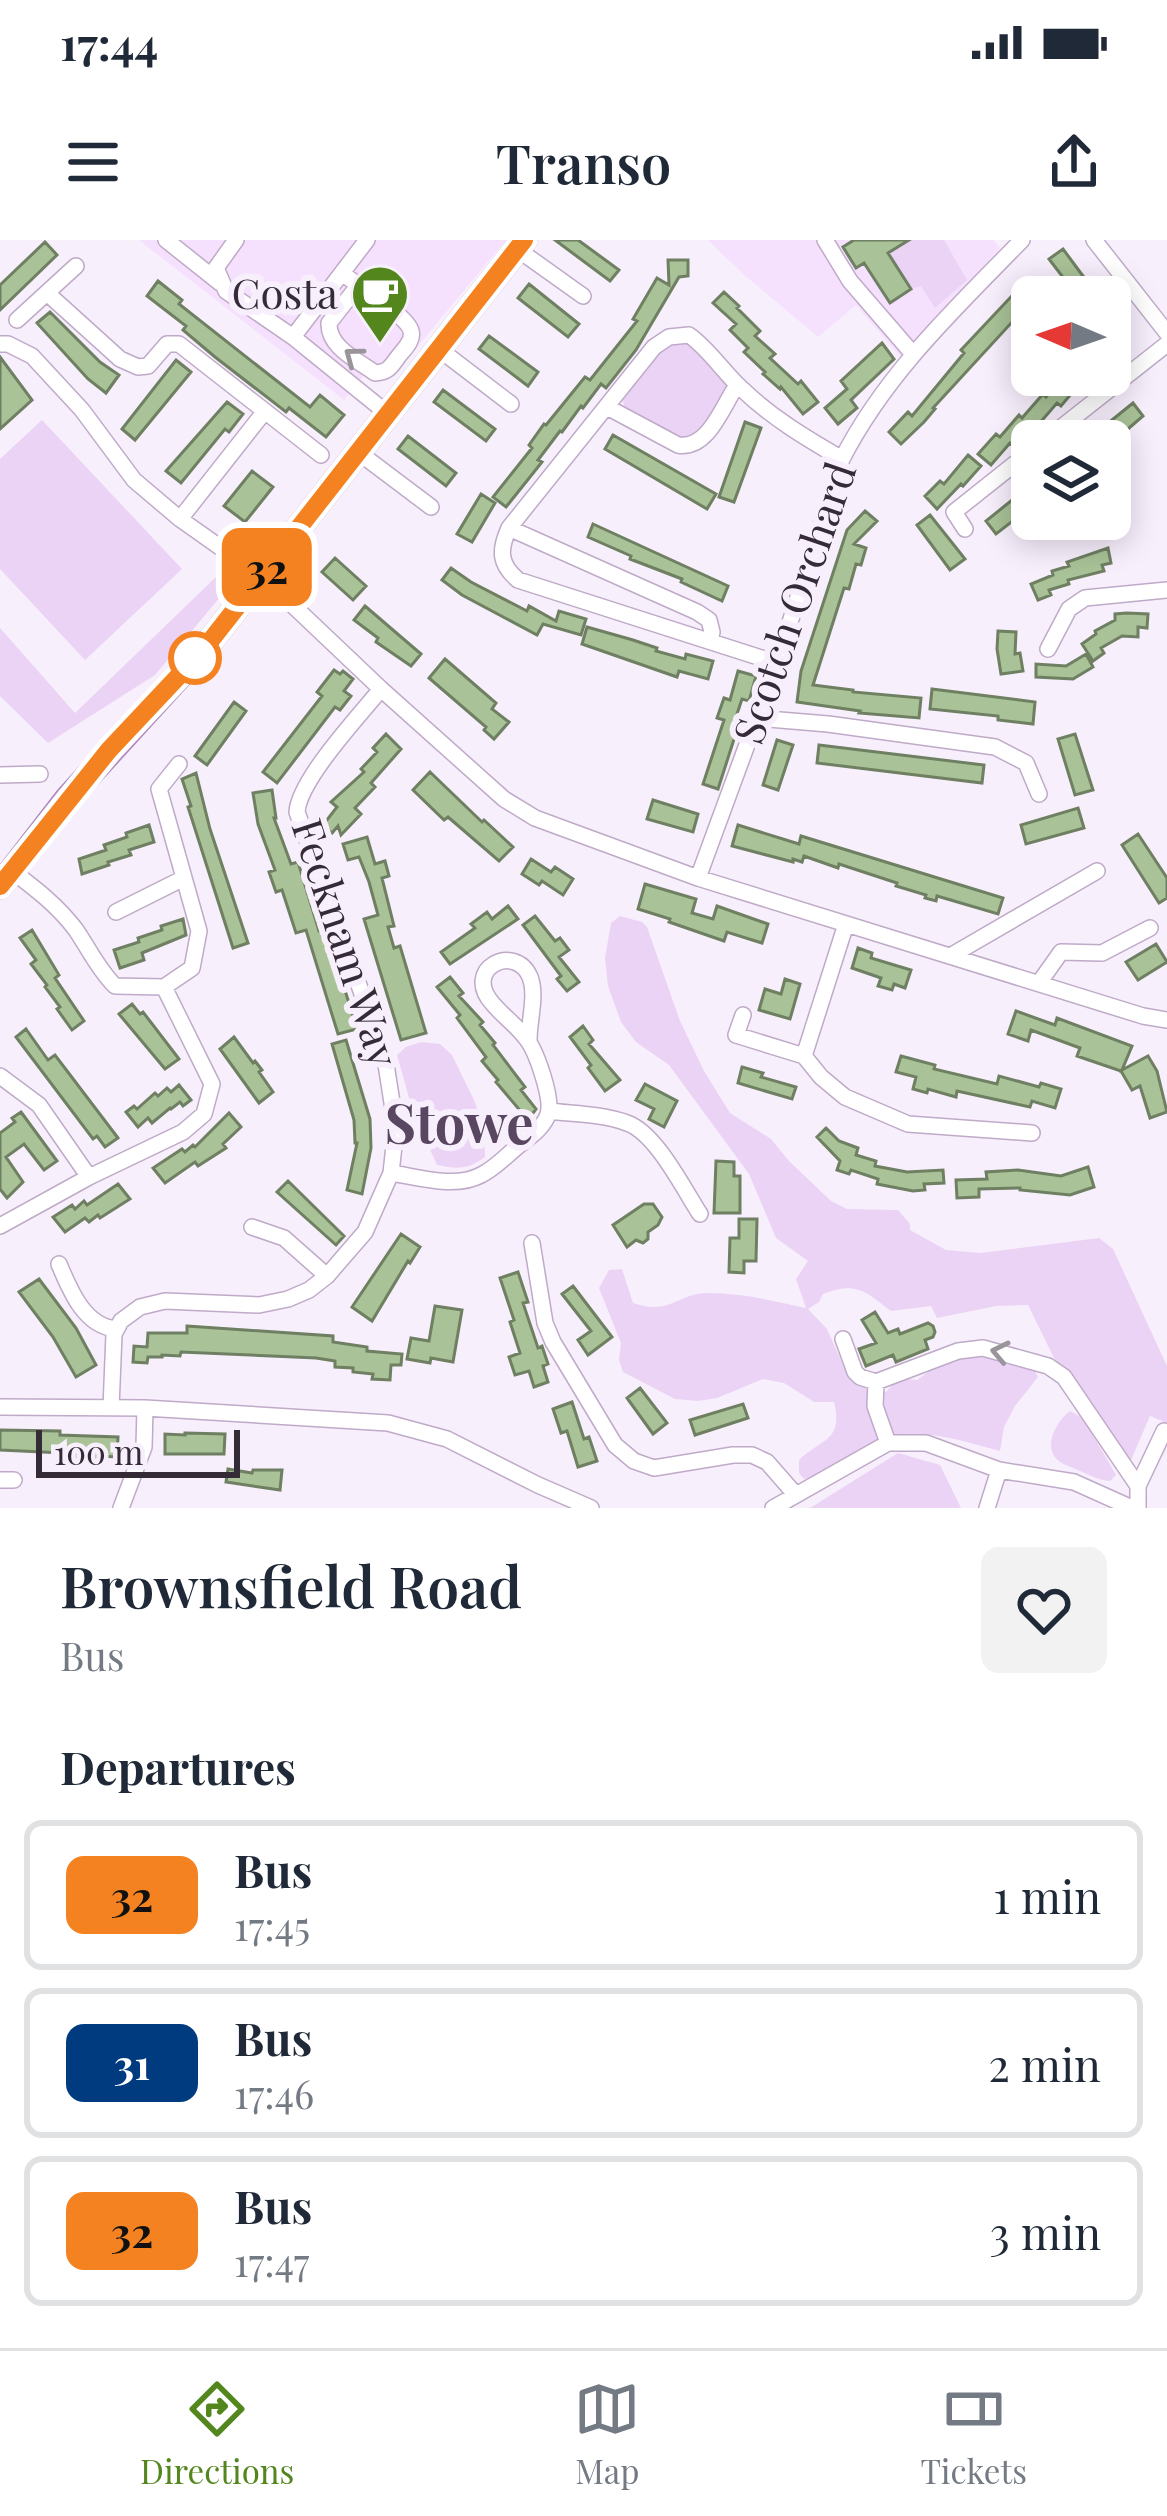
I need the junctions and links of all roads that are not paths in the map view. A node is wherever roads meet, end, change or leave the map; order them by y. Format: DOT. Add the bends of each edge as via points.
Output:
graph roads {
  1 [pos="166,240"];
  2 [pos="236,240"];
  3 [pos="367,240"];
  4 [pos="825,240"];
  5 [pos="1022,240"];
  6 [pos="1094,240"];
  7 [pos="520,244"];
  8 [pos="76,266"];
  9 [pos="342,273"];
  10 [pos="222,285"];
  11 [pos="358,286"];
  12 [pos="47,293"];
  13 [pos="583,296"];
  14 [pos="17,320"];
  15 [pos="1167,333"];
  16 [pos="292,338"];
  17 [pos="0,344"];
  18 [pos="1167,344"];
  19 [pos="439,349"];
  20 [pos="913,354"];
  21 [pos="736,385"];
  22 [pos="511,404"];
  23 [pos="607,407"];
  24 [pos="265,411"];
  25 [pos="388,414"];
  26 [pos="1071,420"];
  27 [pos="358,452"];
  28 [pos="321,455"];
  29 [pos="842,459"];
  30 [pos="1011,467"];
  31 [pos="431,507"];
  32 [pos="180,519"];
  33 [pos="508,528"];
  34 [pos="965,529"];
  35 [pos="259,578"];
  36 [pos="1167,590"];
  37 [pos="710,641"];
  38 [pos="1048,649"];
  39 [pos="777,663"];
  40 [pos="381,689"];
  41 [pos="757,718"];
  42 [pos="179,764"];
  43 [pos="40,774"];
  44 [pos="0,775"];
  45 [pos="1039,794"];
  46 [pos="1097,871"];
  47 [pos="184,878"];
  48 [pos="698,878"];
  49 [pos="6,879"];
  50 [pos="116,912"];
  51 [pos="846,924"];
  52 [pos="1150,928"];
  53 [pos="952,955"];
  54 [pos="1039,983"];
  55 [pos="164,987"];
  56 [pos="742,1016"];
  57 [pos="1167,1020"];
  58 [pos="529,1040"];
  59 [pos="804,1057"];
  60 [pos="0,1076"];
  61 [pos="549,1112"];
  62 [pos="1032,1133"];
  63 [pos="391,1173"];
  64 [pos="89,1178"];
  65 [pos="700,1214"];
  66 [pos="0,1226"];
  67 [pos="252,1227"];
  68 [pos="532,1243"];
  69 [pos="58,1264"];
  70 [pos="556,1270"];
  71 [pos="535,1273"];
  72 [pos="327,1276"];
  73 [pos="116,1329"];
  74 [pos="843,1340"];
  75 [pos="876,1382"];
  76 [pos="0,1407"];
  77 [pos="111,1408"];
  78 [pos="146,1408"];
  79 [pos="1164,1431"];
  80 [pos="888,1443"];
  81 [pos="999,1470"];
  82 [pos="1138,1486"];
  83 [pos="795,1494"];
  84 [pos="566,1503"];
  85 [pos="121,1508"];
  86 [pos="592,1508"];
  87 [pos="773,1508"];
  88 [pos="986,1508"];
  89 [pos="1135,1508"];
  1 -- 10 [label="street"];
  2 -- 10 [label="street" via="215,268"];
  3 -- 9 [label="street"];
  4 -- 20 [label="street"];
  5 -- 20 [label="street, Scotch Orchard"];
  6 -- 15 [label="street"];
  7 -- 13 [label="street"];
  7 -- 19 [label="highway"];
  8 -- 12 [label="street"];
  9 -- 11 [label="street"];
  9 -- 16 [label="street"];
  10 -- 16 [label="street"];
  11 -- 11 [label="street, one-way" via="411,331 383,373 328,330"];
  12 -- 14 [label="street"];
  12 -- 24 [label="street" via="130,365 148,366 167,344 179,344"];
  16 -- 25 [label="street"];
  17 -- 32 [label="street" via="32,356 134,480"];
  18 -- 26 [label="street"];
  19 -- 22 [label="street"];
  19 -- 25 [label="highway"];
  20 -- 29 [label="street, Scotch Orchard"];
  21 -- 23 [label="street" via="690,447"];
  21 -- 23 [label="street" via="689,335 669,337"];
  21 -- 29 [label="street"];
  23 -- 33 [label="street"];
  24 -- 28 [label="street"];
  24 -- 32 [label="street"];
  25 -- 27 [label="highway"];
  27 -- 31 [label="street"];
  27 -- 35 [label="highway"];
  29 -- 39 [label="street, Scotch Orchard"];
  30 -- 34 [label="street" via="954,512"];
  32 -- 35 [label="street"];
  33 -- 37 [label="street" via="697,612 709,620"];
  33 -- 37 [label="street" via="502,554 518,580"];
  35 -- 40 [label="street"];
  35 -- 49 [label="highway"];
  36 -- 38 [label="street" via="1085,598 1069,609"];
  37 -- 39 [label="street"];
  39 -- 41 [label="street, Scotch Orchard"];
  40 -- 48 [label="street" via="519,808"];
  40 -- 63 [label="street, Fecknam Way" via="302,791 298,812 385,1058 396,1128"];
  41 -- 45 [label="street" via="995,747 1026,763"];
  41 -- 48 [label="street, Scotch Orchard"];
  42 -- 47 [label="street" via="159,789"];
  43 -- 44 [label="street"];
  46 -- 53 [label="street"];
  47 -- 50 [label="street"];
  47 -- 55 [label="street" via="199,932 192,968"];
  48 -- 51 [label="street"];
  49 -- 55 [label="street" via="62,913 115,986"];
  51 -- 53 [label="street"];
  51 -- 59 [label="street"];
  52 -- 54 [label="street" via="1102,953 1061,952"];
  53 -- 54 [label="street"];
  54 -- 57 [label="street"];
  55 -- 64 [label="street" via="212,1084 205,1114"];
  56 -- 59 [label="street" via="736,1036"];
  58 -- 58 [label="street" via="484,994 493,962 513,962 531,979"];
  58 -- 61 [label="street"];
  59 -- 62 [label="street" via="845,1097 908,1124"];
  60 -- 64 [label="street" via="39,1105"];
  61 -- 63 [label="street" via="535,1132 466,1181"];
  61 -- 65 [label="street" via="638,1128"];
  63 -- 72 [label="street, Fecknam Way" via="364,1232"];
  64 -- 66 [label="street"];
  67 -- 72 [label="street" via="284,1238"];
  68 -- 71 [label="street"];
  69 -- 73 [label="street" via="80,1307"];
  70 -- 71 [label="street"];
  71 -- 83 [label="street" via="553,1342 615,1445 654,1468 752,1455"];
  72 -- 73 [label="street, Fecknam Way" via="288,1300 259,1306 140,1307"];
  73 -- 77 [label="street"];
  74 -- 75 [label="street" via="855,1372"];
  75 -- 80 [label="street"];
  82 -- 75 [label="street, one-way" via="1064,1377 1048,1366 983,1348"];
  76 -- 77 [label="street"];
  77 -- 78 [label="street"];
  78 -- 84 [label="street" via="388,1423 447,1439"];
  78 -- 85 [label="street" via="144,1447"];
  79 -- 82 [label="street"];
  80 -- 81 [label="street" via="926,1443"];
  80 -- 83 [label="street"];
  81 -- 88 [label="street"];
  81 -- 89 [label="street" via="1074,1482"];
  82 -- 89 [label="street"];
  83 -- 87 [label="street"];
  84 -- 86 [label="street"];
}
